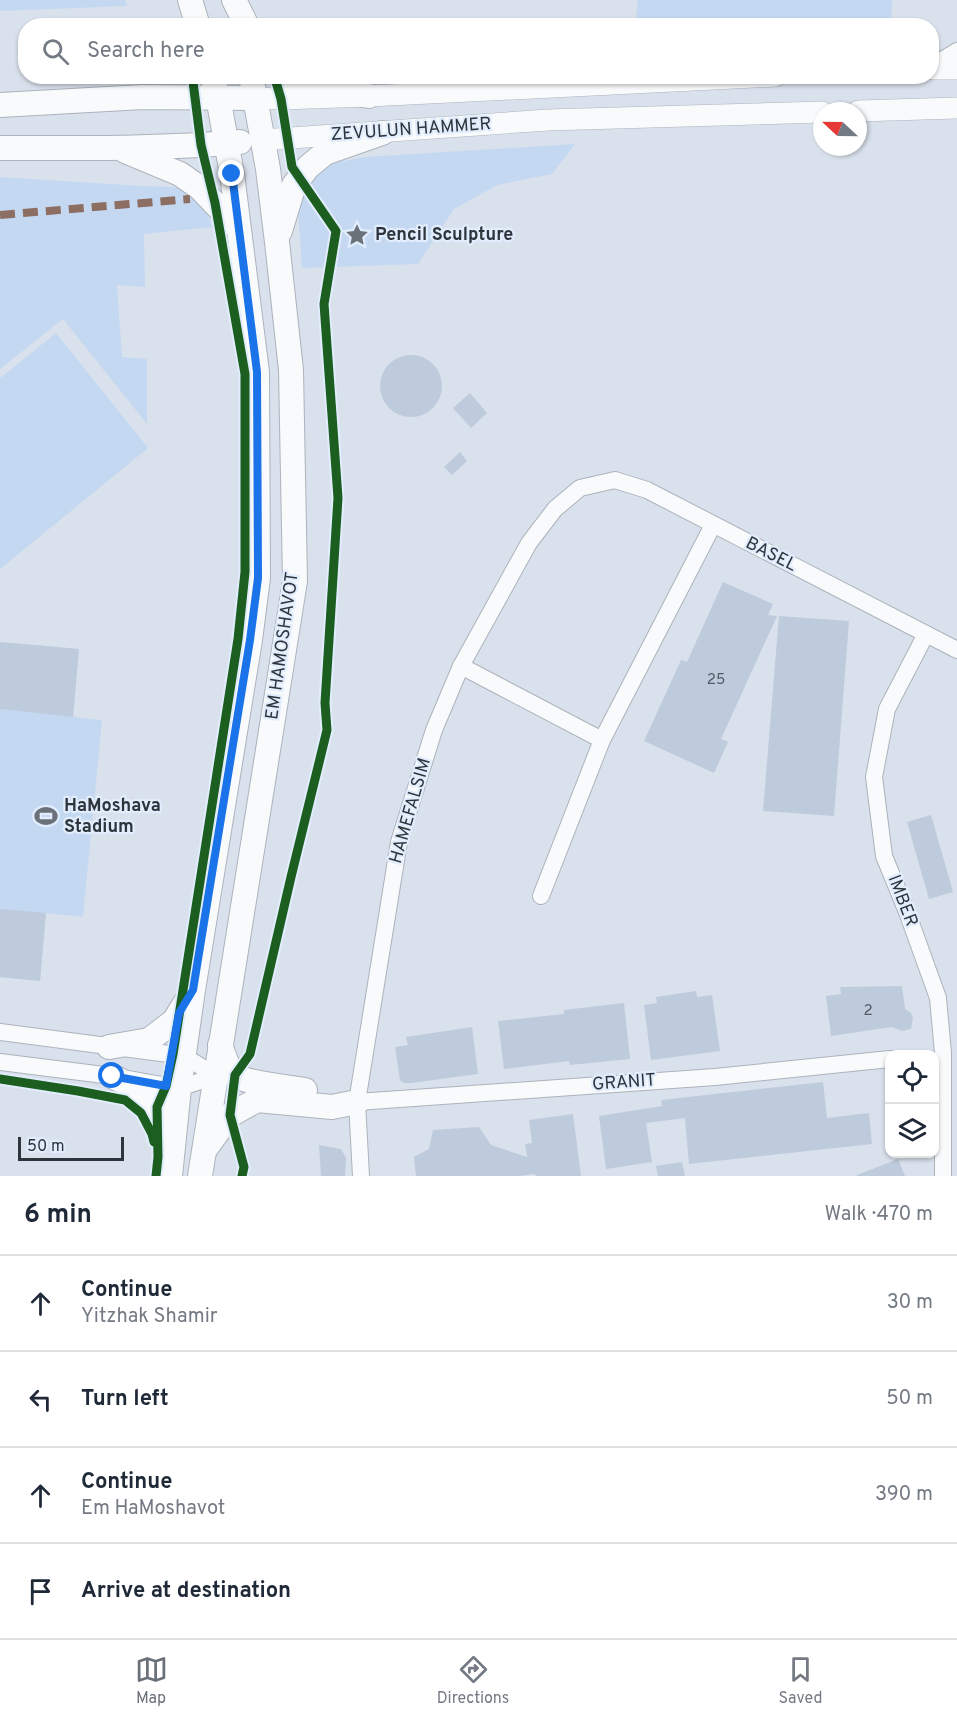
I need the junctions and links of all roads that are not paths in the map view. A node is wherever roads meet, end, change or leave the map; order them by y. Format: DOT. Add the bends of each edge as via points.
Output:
graph roads {
  1 [pos="228,0"];
  2 [pos="234,0"];
  3 [pos="234,18"];
  4 [pos="243,18"];
  5 [pos="957,51"];
  6 [pos="939,61"];
  7 [pos="939,69"];
  8 [pos="957,69"];
  9 [pos="172,84"];
  10 [pos="305,84"];
  11 [pos="613,84"];
  12 [pos="215,87"];
  13 [pos="253,87"];
  14 [pos="369,96"];
  15 [pos="143,97"];
  16 [pos="0,105"];
  17 [pos="957,108"];
  18 [pos="867,111"];
  19 [pos="813,112"];
  20 [pos="382,133"];
  21 [pos="262,140"];
  22 [pos="227,143"];
  23 [pos="0,148"];
  24 [pos="117,148"];
  25 [pos="238,228"];
  26 [pos="277,242"];
  27 [pos="580,488"];
  28 [pos="713,525"];
  29 [pos="926,634"];
  30 [pos="957,650"];
  31 [pos="461,666"];
  32 [pos="602,740"];
  33 [pos="541,896"];
  34 [pos="193,990"];
  35 [pos="0,1032"];
  36 [pos="220,1045"];
  37 [pos="109,1047"];
  38 [pos="935,1050"];
  39 [pos="184,1056"];
  40 [pos="885,1060"];
  41 [pos="0,1062"];
  42 [pos="112,1076"];
  43 [pos="216,1076"];
  44 [pos="179,1088"];
  45 [pos="357,1102"];
  46 [pos="938,1104"];
  47 [pos="173,1151"];
  48 [pos="203,1152"];
  49 [pos="170,1176"];
  50 [pos="200,1176"];
  51 [pos="361,1176"];
  52 [pos="943,1176"];
  1 -- 3 [label="main road"];
  2 -- 4 [label="main road"];
  5 -- 6 [label="street"];
  7 -- 8 [label="street"];
  9 -- 15 [label="main road"];
  10 -- 14 [label="main road"];
  11 -- 14 [label="street, ZEVULUN HAMMER"];
  12 -- 13 [label="main road, ZEVULUN HAMMER"];
  12 -- 15 [label="main road, ZEVULUN HAMMER"];
  12 -- 22 [label="main road, EM HAMOSHAVOT"];
  13 -- 14 [label="street, ZEVULUN HAMMER" via="281,99"];
  13 -- 21 [label="main road, EM HAMOSHAVOT"];
  15 -- 16 [label="main road, ZEVULUN HAMMER"];
  17 -- 18 [label="street"];
  19 -- 20 [label="street, ZEVULUN HAMMER" via="548,120"];
  20 -- 21 [label="street, ZEVULUN HAMMER"];
  20 -- 26 [label="main road" via="325,153 308,167 294,184"];
  21 -- 22 [label="main road, ZEVULUN HAMMER"];
  21 -- 26 [label="main road, EM HAMOSHAVOT"];
  22 -- 24 [label="main road, ZEVULUN HAMMER"];
  22 -- 25 [label="main road, EM HAMOSHAVOT"];
  23 -- 24 [label="main road, ZEVULUN HAMMER"];
  24 -- 25 [label="main road" via="180,174 200,188"];
  25 -- 34 [label="main road, EM HAMOSHAVOT" via="257,372 258,578"];
  26 -- 36 [label="main road, EM HAMOSHAVOT" via="291,370 294,581"];
  27 -- 28 [label="street, BASEL" via="615,480 647,490"];
  27 -- 31 [label="street, HAMEFALSIM" via="555,509 529,543"];
  28 -- 29 [label="street, BASEL"];
  28 -- 32 [label="street"];
  29 -- 30 [label="street, BASEL"];
  29 -- 38 [label="street, IMBER" via="887,710 874,777 884,856 938,998"];
  31 -- 32 [label="street"];
  31 -- 45 [label="street, HAMEFALSIM" via="434,730 399,842"];
  32 -- 33 [label="street"];
  34 -- 37 [label="main road" via="174,1021 149,1040"];
  34 -- 39 [label="main road, EM HAMOSHAVOT"];
  35 -- 37 [label="street"];
  36 -- 43 [label="main road, EM HAMOSHAVOT"];
  36 -- 45 [label="main road" via="235,1075"];
  37 -- 39 [label="street"];
  39 -- 43 [label="street"];
  39 -- 44 [label="main road, EM HAMOSHAVOT"];
  40 -- 45 [label="street, GRANIT" via="715,1077"];
  41 -- 42 [label="street"];
  42 -- 44 [label="street"];
  42 -- 47 [label="main road" via="142,1092 157,1107"];
  43 -- 44 [label="street"];
  43 -- 48 [label="main road, EM HAMOSHAVOT"];
  44 -- 47 [label="main road, EM HAMOSHAVOT"];
  45 -- 48 [label="main road" via="332,1107 256,1100 230,1115"];
  45 -- 51 [label="street, HAMEFALSIM"];
  46 -- 52 [label="street, IMBER"];
  47 -- 49 [label="main road, EM HAMOSHAVOT"];
  48 -- 50 [label="main road, EM HAMOSHAVOT"];
}
